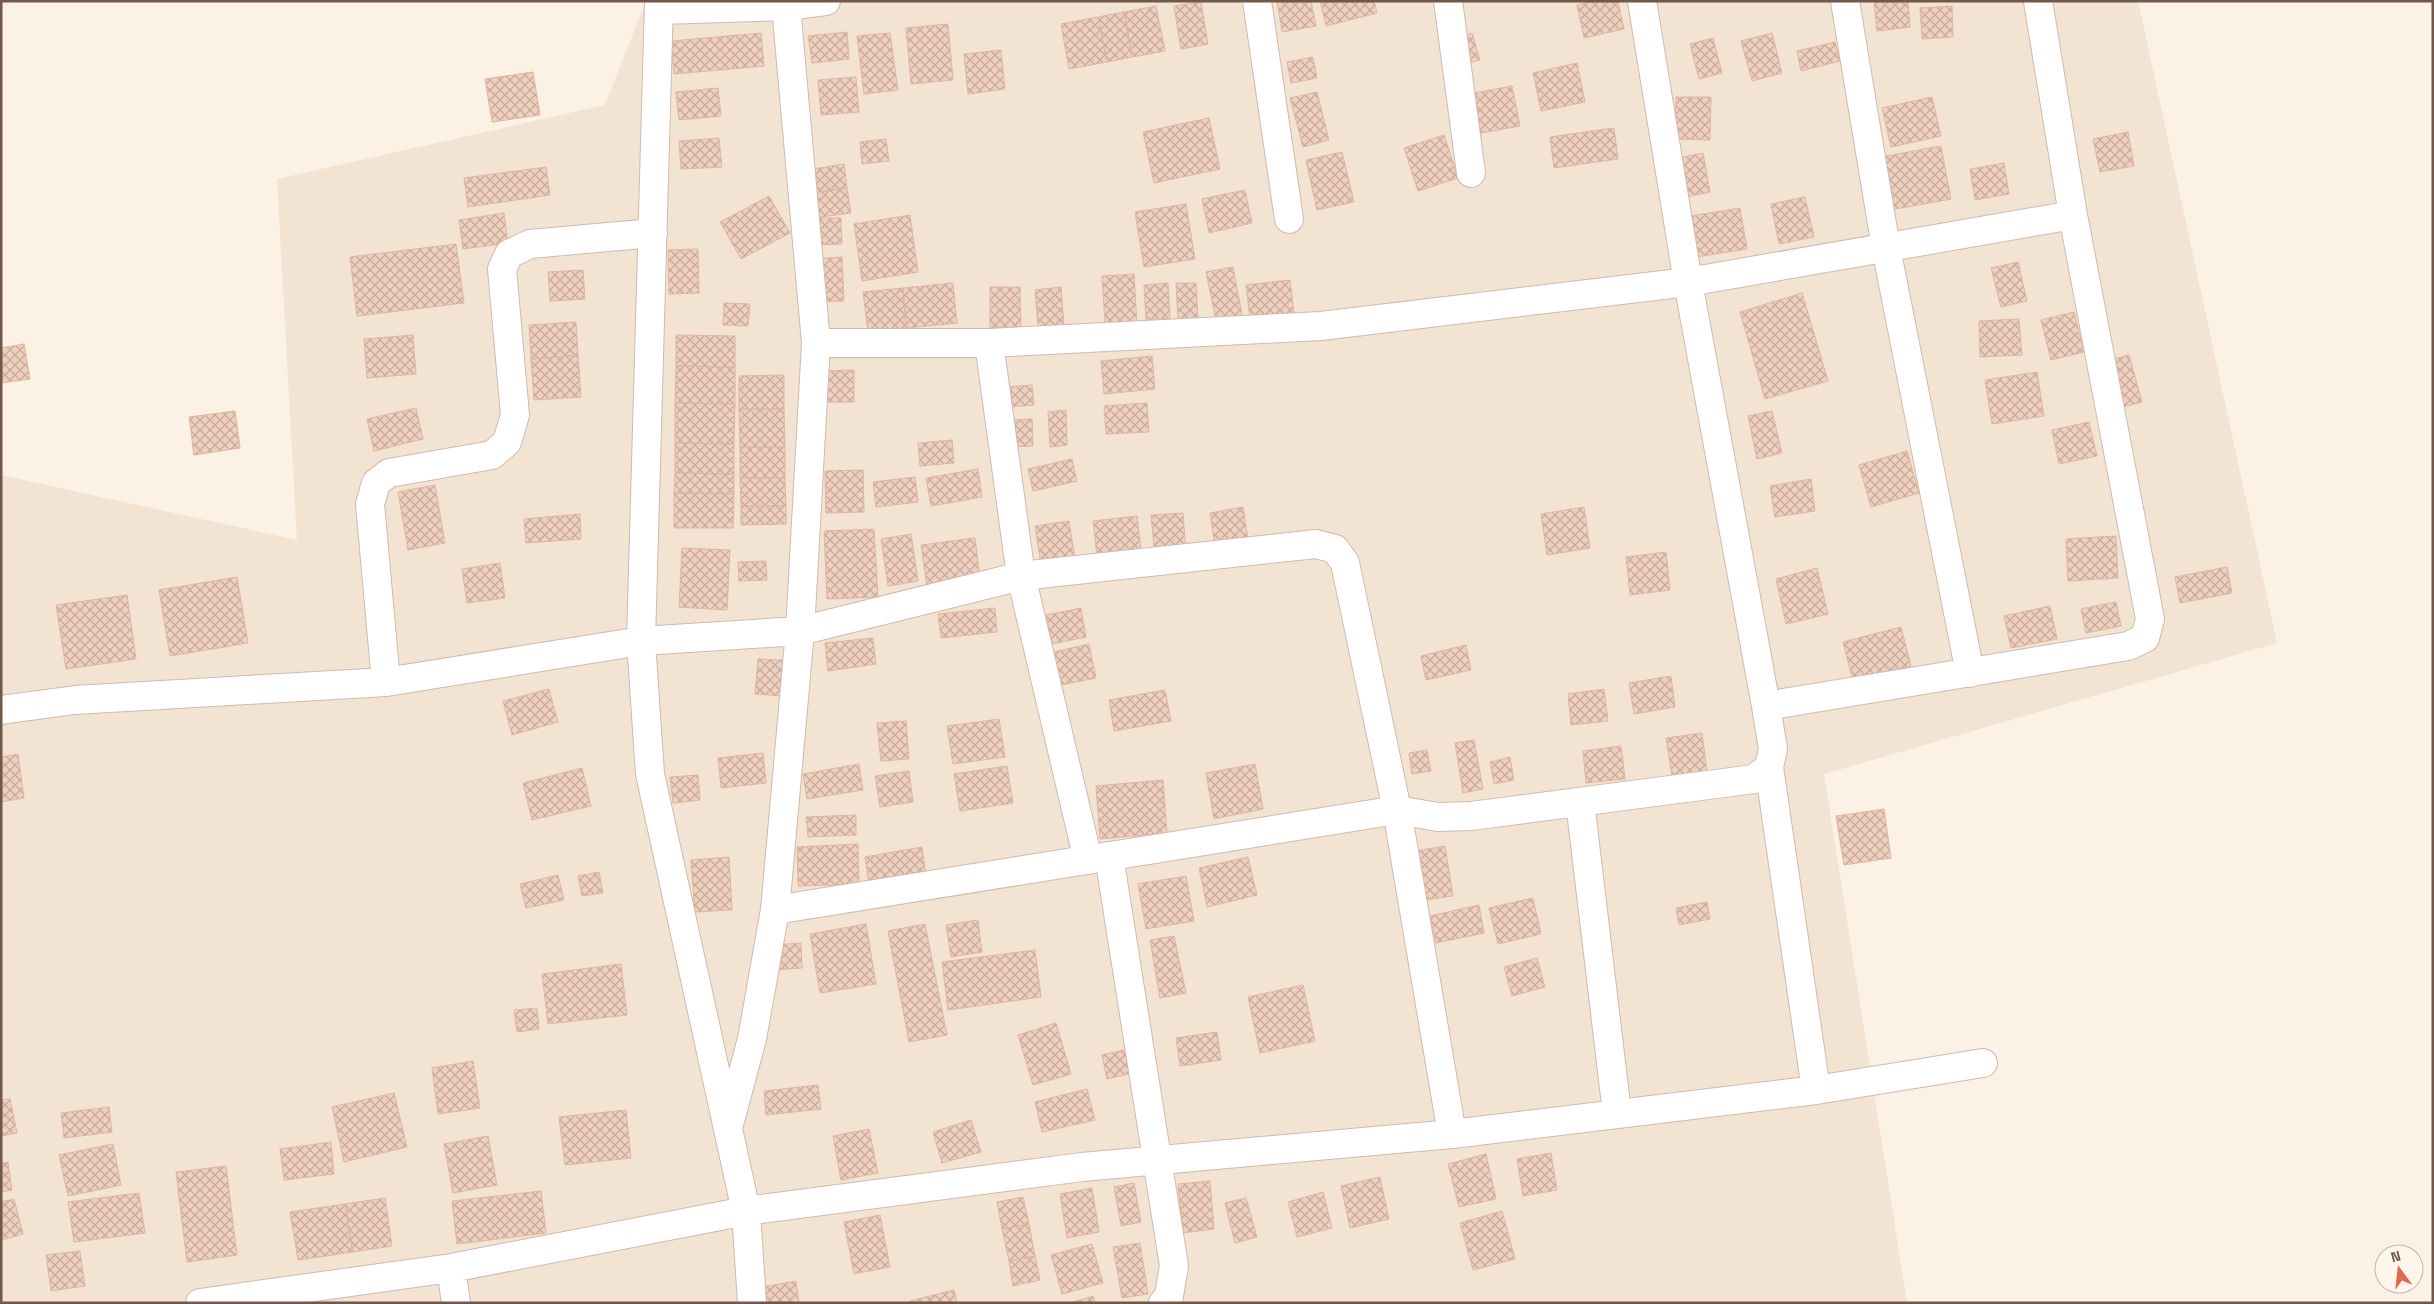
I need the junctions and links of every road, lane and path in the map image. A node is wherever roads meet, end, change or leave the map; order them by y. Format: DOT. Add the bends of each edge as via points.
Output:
graph roads {
  1 [pos="826,1"];
  2 [pos="1257,1"];
  3 [pos="1448,1"];
  4 [pos="1642,1"];
  5 [pos="1845,1"];
  6 [pos="2038,1"];
  7 [pos="660,6"];
  8 [pos="786,6"];
  9 [pos="1471,173"];
  10 [pos="2073,215"];
  11 [pos="1289,219"];
  12 [pos="653,233"];
  13 [pos="1886,248"];
  14 [pos="1688,282"];
  15 [pos="816,343"];
  16 [pos="989,343"];
  17 [pos="1022,576"];
  18 [pos="800,631"];
  19 [pos="641,641"];
  20 [pos="1970,673"];
  21 [pos="386,682"];
  22 [pos="1766,706"];
  23 [pos="2,707"];
  24 [pos="1769,767"];
  25 [pos="1580,802"];
  26 [pos="1398,810"];
  27 [pos="1098,858"];
  28 [pos="775,910"];
  29 [pos="1983,1063"];
  30 [pos="1816,1090"];
  31 [pos="1618,1113"];
  32 [pos="728,1128"];
  33 [pos="1452,1134"];
  34 [pos="1157,1160"];
  35 [pos="746,1211"];
  36 [pos="451,1268"];
  37 [pos="200,1303"];
  38 [pos="456,1303"];
  39 [pos="752,1303"];
  40 [pos="1164,1303"];
  1 -- 8 [label="street"];
  2 -- 11 [label="street"];
  3 -- 9 [label="street"];
  4 -- 14 [label="street"];
  5 -- 13 [label="street"];
  6 -- 10 [label="street"];
  7 -- 8 [label="street"];
  7 -- 12 [label="street"];
  8 -- 15 [label="street"];
  10 -- 13 [label="street"];
  10 -- 20 [label="street" via="2150,619 2145,638 2128,646"];
  12 -- 19 [label="street"];
  12 -- 21 [label="street" via="530,244 509,254 502,270 515,415 506,442 492,455 389,473 376,483 370,504"];
  13 -- 14 [label="street"];
  13 -- 20 [label="street"];
  14 -- 16 [label="street" via="1321,326"];
  14 -- 22 [label="street"];
  15 -- 16 [label="street"];
  15 -- 18 [label="street"];
  16 -- 17 [label="street"];
  17 -- 18 [label="street"];
  17 -- 26 [label="street" via="1316,544 1335,550 1345,563"];
  17 -- 27 [label="street"];
  18 -- 19 [label="street"];
  18 -- 28 [label="street"];
  19 -- 21 [label="street"];
  19 -- 32 [label="street" via="650,774"];
  20 -- 22 [label="street"];
  21 -- 23 [label="street"];
  22 -- 24 [label="street" via="1773,749"];
  24 -- 25 [label="street" via="1754,779"];
  24 -- 30 [label="street"];
  25 -- 26 [label="street" via="1472,816 1438,817"];
  25 -- 31 [label="street"];
  26 -- 27 [label="street"];
  26 -- 33 [label="street"];
  27 -- 28 [label="street"];
  27 -- 34 [label="street"];
  28 -- 32 [label="street" via="752,1039"];
  29 -- 30 [label="street"];
  30 -- 31 [label="street"];
  31 -- 33 [label="street"];
  32 -- 35 [label="street"];
  33 -- 34 [label="street"];
  34 -- 35 [label="street"];
  34 -- 40 [label="street" via="1174,1266 1169,1296"];
  35 -- 36 [label="street"];
  35 -- 39 [label="street"];
  36 -- 37 [label="street"];
  36 -- 38 [label="street"];
}
